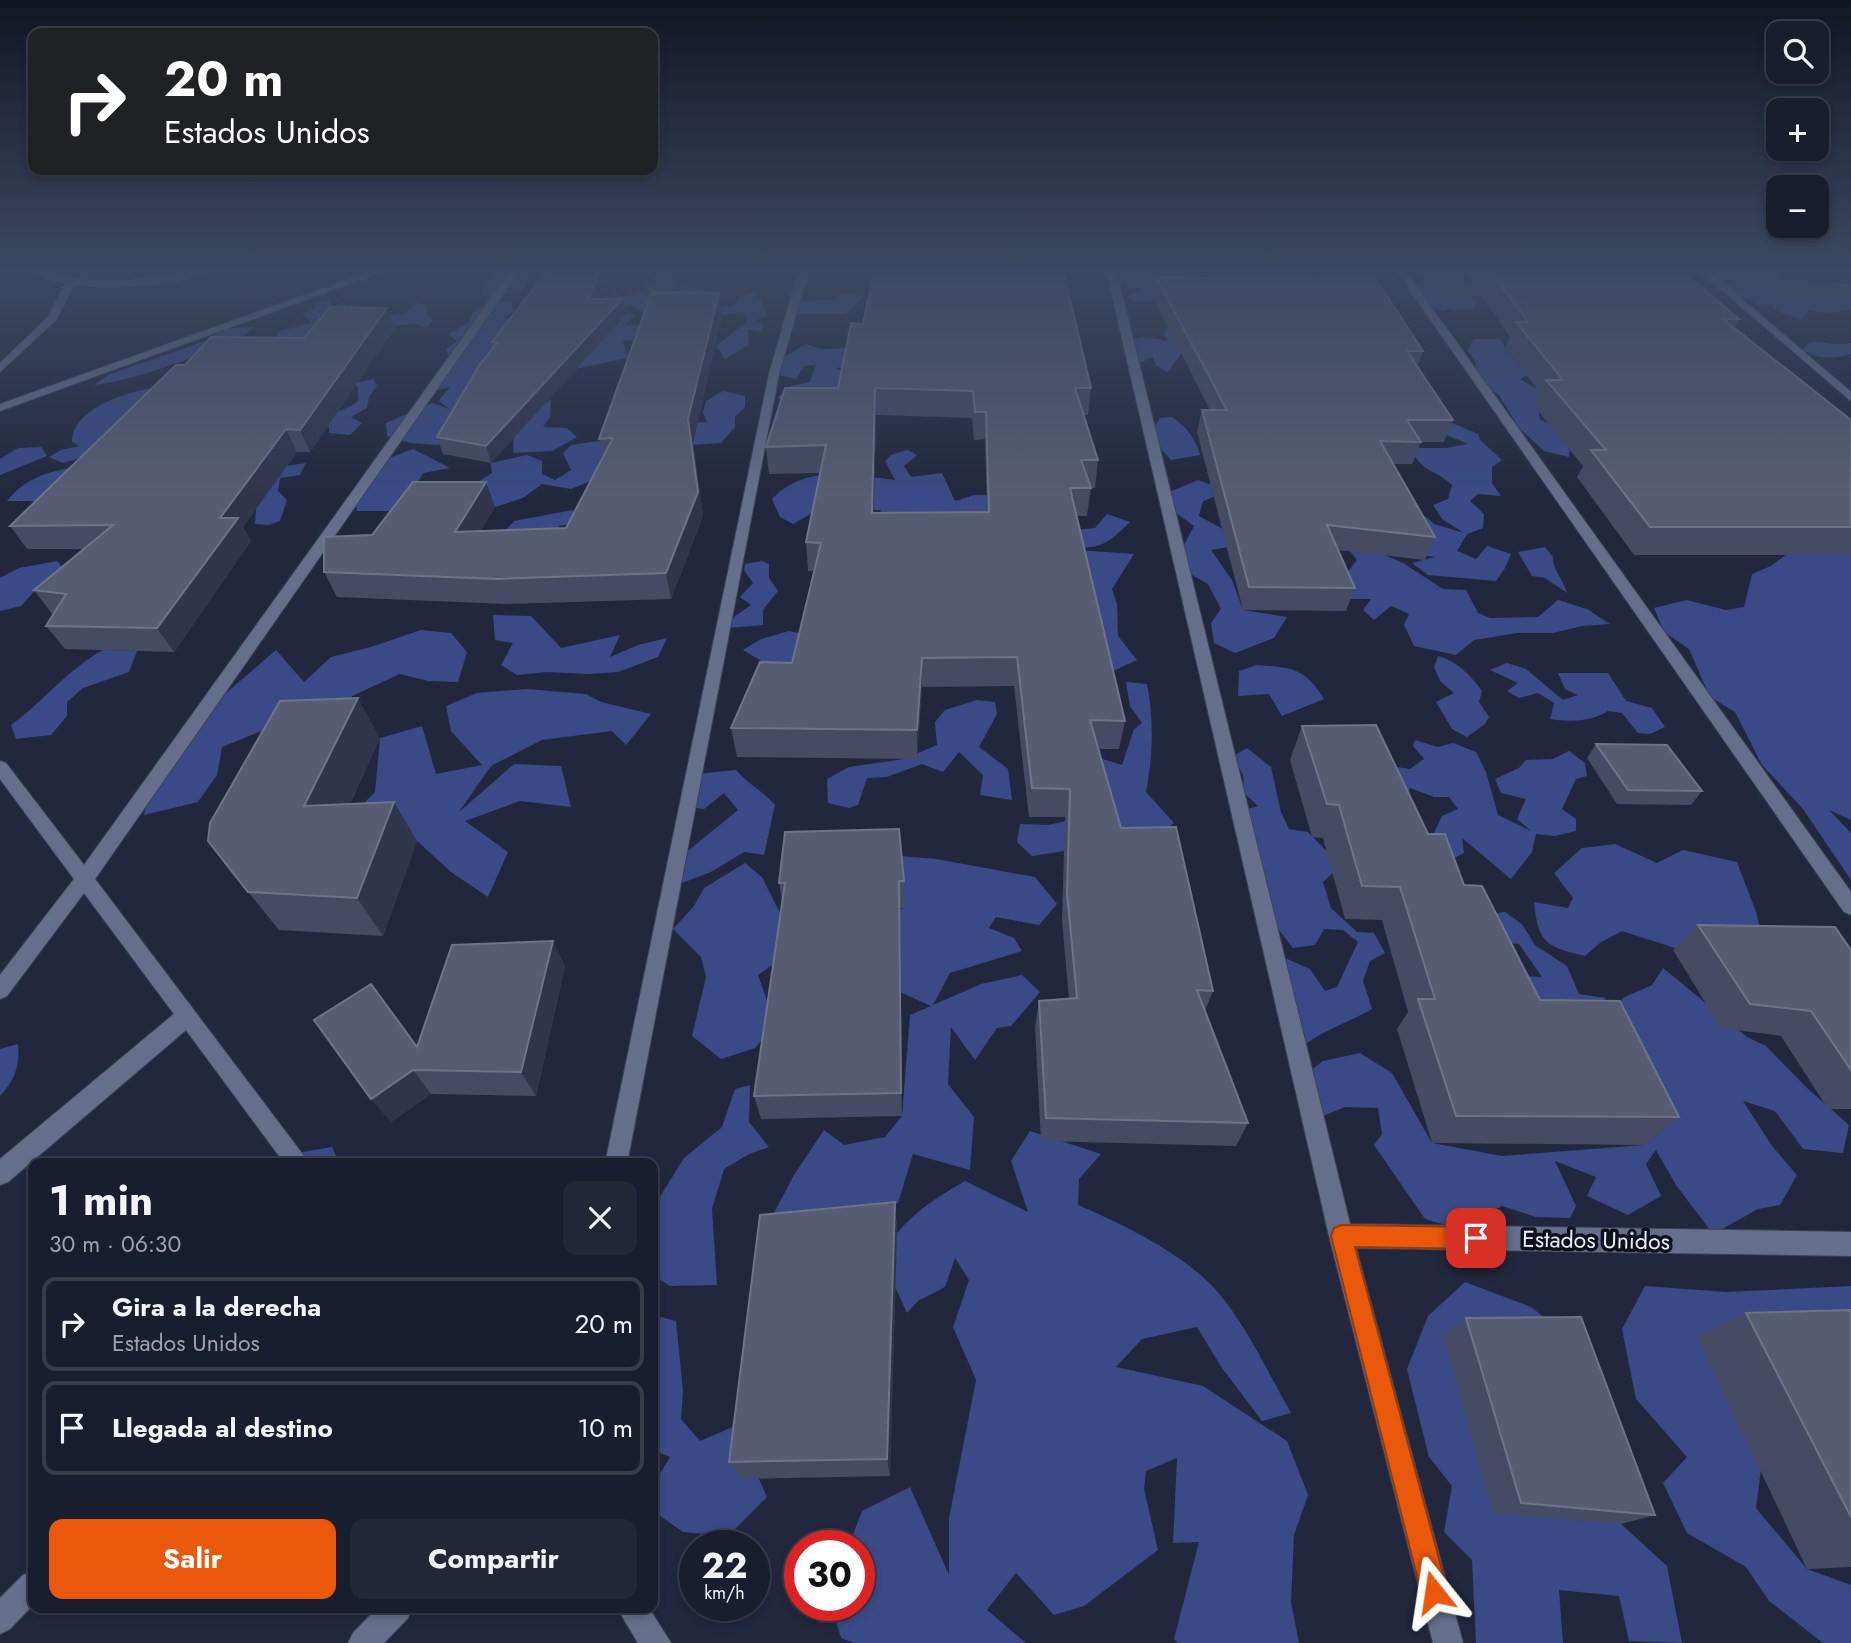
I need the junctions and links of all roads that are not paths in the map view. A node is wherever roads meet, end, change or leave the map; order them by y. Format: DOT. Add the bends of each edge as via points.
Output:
graph roads {
  1 [pos="24,346"];
  2 [pos="175,346"];
  3 [pos="463,346"];
  4 [pos="782,346"];
  5 [pos="1129,346"];
  6 [pos="1453,346"];
  7 [pos="1790,346"];
  8 [pos="0,369"];
  9 [pos="1851,398"];
  10 [pos="0,408"];
  11 [pos="0,767"];
  12 [pos="84,880"];
  13 [pos="1851,907"];
  14 [pos="0,990"];
  15 [pos="188,1015"];
  16 [pos="295,1158"];
  17 [pos="616,1158"];
  18 [pos="0,1174"];
  19 [pos="1341,1236"];
  20 [pos="1851,1244"];
  21 [pos="28,1590"];
  22 [pos="393,1613"];
  23 [pos="635,1613"];
  24 [pos="0,1619"];
  25 [pos="363,1643"];
  26 [pos="656,1643"];
  27 [pos="1448,1643"];
  1 -- 8 [label="street"];
  2 -- 10 [label="street"];
  3 -- 12 [label="street"];
  4 -- 17 [label="street"];
  5 -- 19 [label="street"];
  6 -- 13 [label="street"];
  7 -- 9 [label="street"];
  11 -- 12 [label="street"];
  12 -- 14 [label="street"];
  12 -- 15 [label="street"];
  15 -- 16 [label="street"];
  15 -- 18 [label="street"];
  19 -- 20 [label="street, Estados Unidos"];
  19 -- 27 [label="street"];
  21 -- 24 [label="street"];
  22 -- 25 [label="street"];
  23 -- 26 [label="street"];
}
